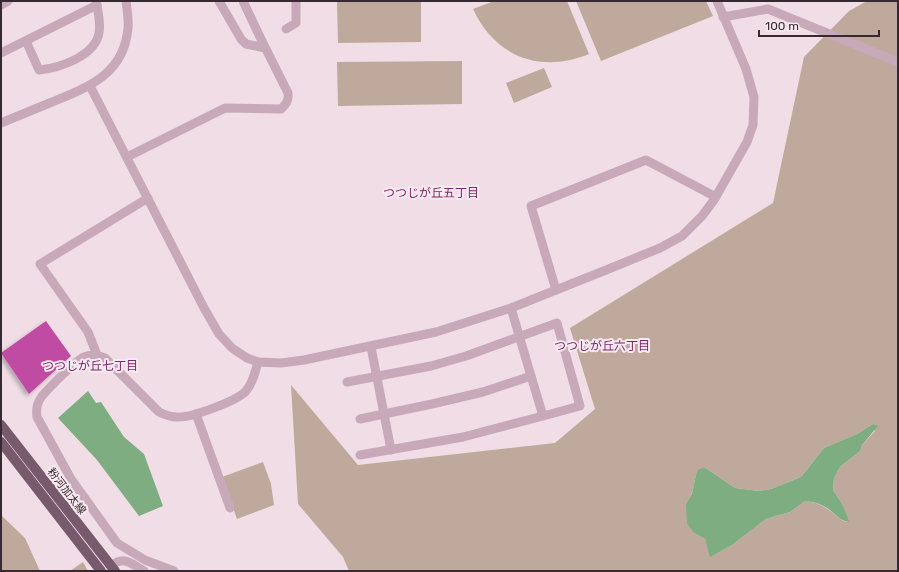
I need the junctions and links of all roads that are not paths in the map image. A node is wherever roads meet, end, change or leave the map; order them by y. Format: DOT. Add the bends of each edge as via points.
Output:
graph roads {
  1 [pos="8,1"];
  2 [pos="126,1"];
  3 [pos="219,1"];
  4 [pos="243,1"];
  5 [pos="296,1"];
  6 [pos="717,1"];
  7 [pos="97,3"];
  8 [pos="1,5"];
  9 [pos="724,17"];
  10 [pos="286,29"];
  11 [pos="26,41"];
  12 [pos="265,48"];
  13 [pos="1,53"];
  14 [pos="898,62"];
  15 [pos="90,86"];
  16 [pos="1,123"];
  17 [pos="127,157"];
  18 [pos="716,196"];
  19 [pos="148,198"];
  20 [pos="556,290"];
  21 [pos="512,308"];
  22 [pos="520,337"];
  23 [pos="371,347"];
  24 [pos="97,355"];
  25 [pos="258,362"];
  26 [pos="531,376"];
  27 [pos="377,377"];
  28 [pos="347,382"];
  29 [pos="196,414"];
  30 [pos="384,414"];
  31 [pos="543,416"];
  32 [pos="360,419"];
  33 [pos="1,425"];
  34 [pos="1,442"];
  35 [pos="391,450"];
  36 [pos="360,455"];
  37 [pos="230,508"];
  38 [pos="113,568"];
  39 [pos="101,571"];
  40 [pos="144,571"];
  41 [pos="174,571"];
  1 -- 8 [label="street"];
  2 -- 15 [label="street" via="129,27 123,50 110,70"];
  3 -- 12 [label="street" via="241,39 246,44"];
  4 -- 12 [label="street"];
  5 -- 10 [label="street" via="296,23"];
  6 -- 9 [label="street"];
  7 -- 11 [label="street"];
  7 -- 11 [label="street" via="99,33 95,43 81,57 39,70"];
  9 -- 14 [label="street" via="768,9"];
  9 -- 18 [label="street" via="746,69 754,97 753,125 747,142"];
  11 -- 13 [label="street"];
  12 -- 17 [label="street" via="288,93 286,104 280,109 225,108"];
  15 -- 16 [label="street"];
  15 -- 17 [label="street"];
  17 -- 19 [label="street"];
  18 -- 20 [label="street" via="702,216 682,236"];
  18 -- 20 [label="street" via="646,160 530,206"];
  19 -- 24 [label="street" via="40,264 88,332"];
  19 -- 25 [label="street" via="219,334 232,348"];
  20 -- 21 [label="street"];
  21 -- 22 [label="street"];
  21 -- 23 [label="street" via="436,332"];
  22 -- 26 [label="street"];
  22 -- 27 [label="street" via="431,366"];
  22 -- 31 [label="street" via="557,323 580,406"];
  23 -- 25 [label="street" via="304,360"];
  23 -- 27 [label="street"];
  24 -- 29 [label="street" via="105,358 159,412 178,417"];
  24 -- 41 [label="street" via="82,358 42,396 36,408 37,417 71,479 117,543 145,560"];
  25 -- 29 [label="street" via="245,393"];
  26 -- 30 [label="street" via="482,392"];
  26 -- 31 [label="street"];
  27 -- 28 [label="street"];
  27 -- 30 [label="street"];
  29 -- 37 [label="street"];
  30 -- 32 [label="street"];
  30 -- 35 [label="street"];
  31 -- 35 [label="street" via="463,437"];
  33 -- 38 [label="main road, 粉河加太線"];
  34 -- 39 [label="main road, 粉河加太線"];
  35 -- 36 [label="street"];
  38 -- 40 [label="street" via="116,562 128,561"];
}
